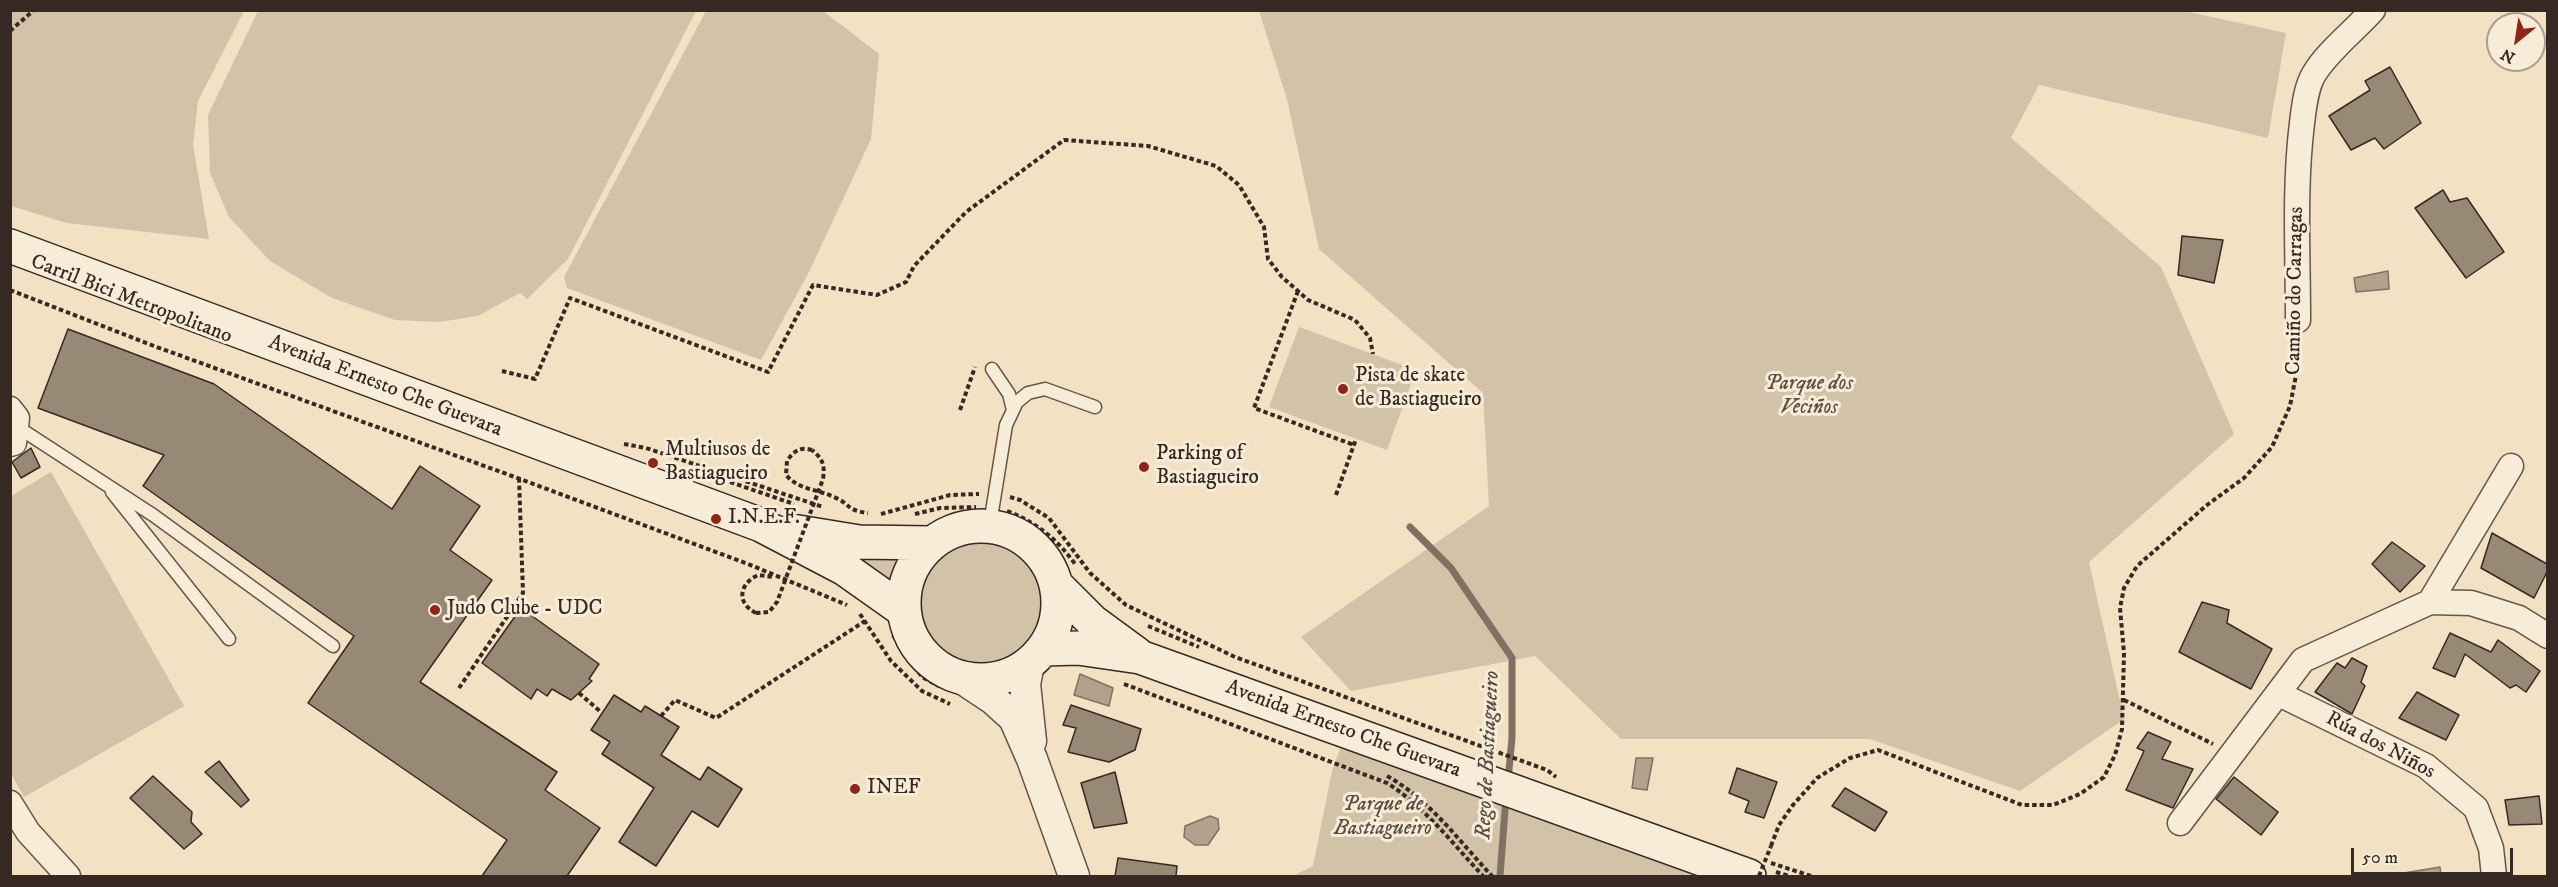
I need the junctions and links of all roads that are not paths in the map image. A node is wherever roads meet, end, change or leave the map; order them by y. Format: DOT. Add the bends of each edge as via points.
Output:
graph roads {
  1 [pos="2373,10"];
  2 [pos="10,246"];
  3 [pos="2298,320"];
  4 [pos="992,369"];
  5 [pos="1095,407"];
  6 [pos="1013,410"];
  7 [pos="12,427"];
  8 [pos="2511,466"];
  9 [pos="105,483"];
  10 [pos="990,524"];
  11 [pos="761,525"];
  12 [pos="930,543"];
  13 [pos="1056,585"];
  14 [pos="2430,602"];
  15 [pos="897,622"];
  16 [pos="2547,636"];
  17 [pos="229,639"];
  18 [pos="333,646"];
  19 [pos="1036,657"];
  20 [pos="1132,668"];
  21 [pos="952,690"];
  22 [pos="2279,694"];
  23 [pos="1032,759"];
  24 [pos="10,803"];
  25 [pos="2180,824"];
  26 [pos="1754,868"];
  27 [pos="68,876"];
  28 [pos="1074,876"];
  29 [pos="2494,876"];
  1 -- 3 [label="street, Camiño do Carragas" via="2325,57 2312,76 2300,143"];
  2 -- 11 [label="main road, Avenida Ernesto Che Guevara"];
  4 -- 6 [label="lane" via="1009,394"];
  5 -- 6 [label="lane" via="1045,390 1028,393"];
  6 -- 10 [label="lane" via="1006,425"];
  7 -- 9 [label="lane"];
  8 -- 14 [label="street"];
  9 -- 17 [label="lane"];
  9 -- 18 [label="lane"];
  10 -- 12 [label="main road"];
  10 -- 13 [label="main road" via="1018,535 1047,562"];
  11 -- 12 [label="main road, Avenida Ernesto Che Guevara" via="859,542"];
  11 -- 15 [label="main road, Avenida Ernesto Che Guevara" via="845,569"];
  12 -- 15 [label="main road" via="909,571"];
  13 -- 19 [label="main road" via="1057,615"];
  13 -- 20 [label="main road, Avenida Ernesto Che Guevara"];
  14 -- 16 [label="street" via="2471,603 2519,618"];
  14 -- 22 [label="street" via="2303,660"];
  15 -- 21 [label="main road"];
  19 -- 20 [label="main road, Avenida Ernesto Che Guevara" via="1078,648"];
  19 -- 21 [label="main road" via="1007,676"];
  19 -- 23 [label="street" via="1025,684"];
  20 -- 26 [label="main road, Avenida Ernesto Che Guevara"];
  21 -- 23 [label="street" via="993,699 1014,718"];
  22 -- 25 [label="street"];
  22 -- 29 [label="street, Rúa dos Niños" via="2426,766 2468,801 2476,808 2491,848"];
  23 -- 28 [label="street"];
  24 -- 27 [label="street" via="28,832"];
}
